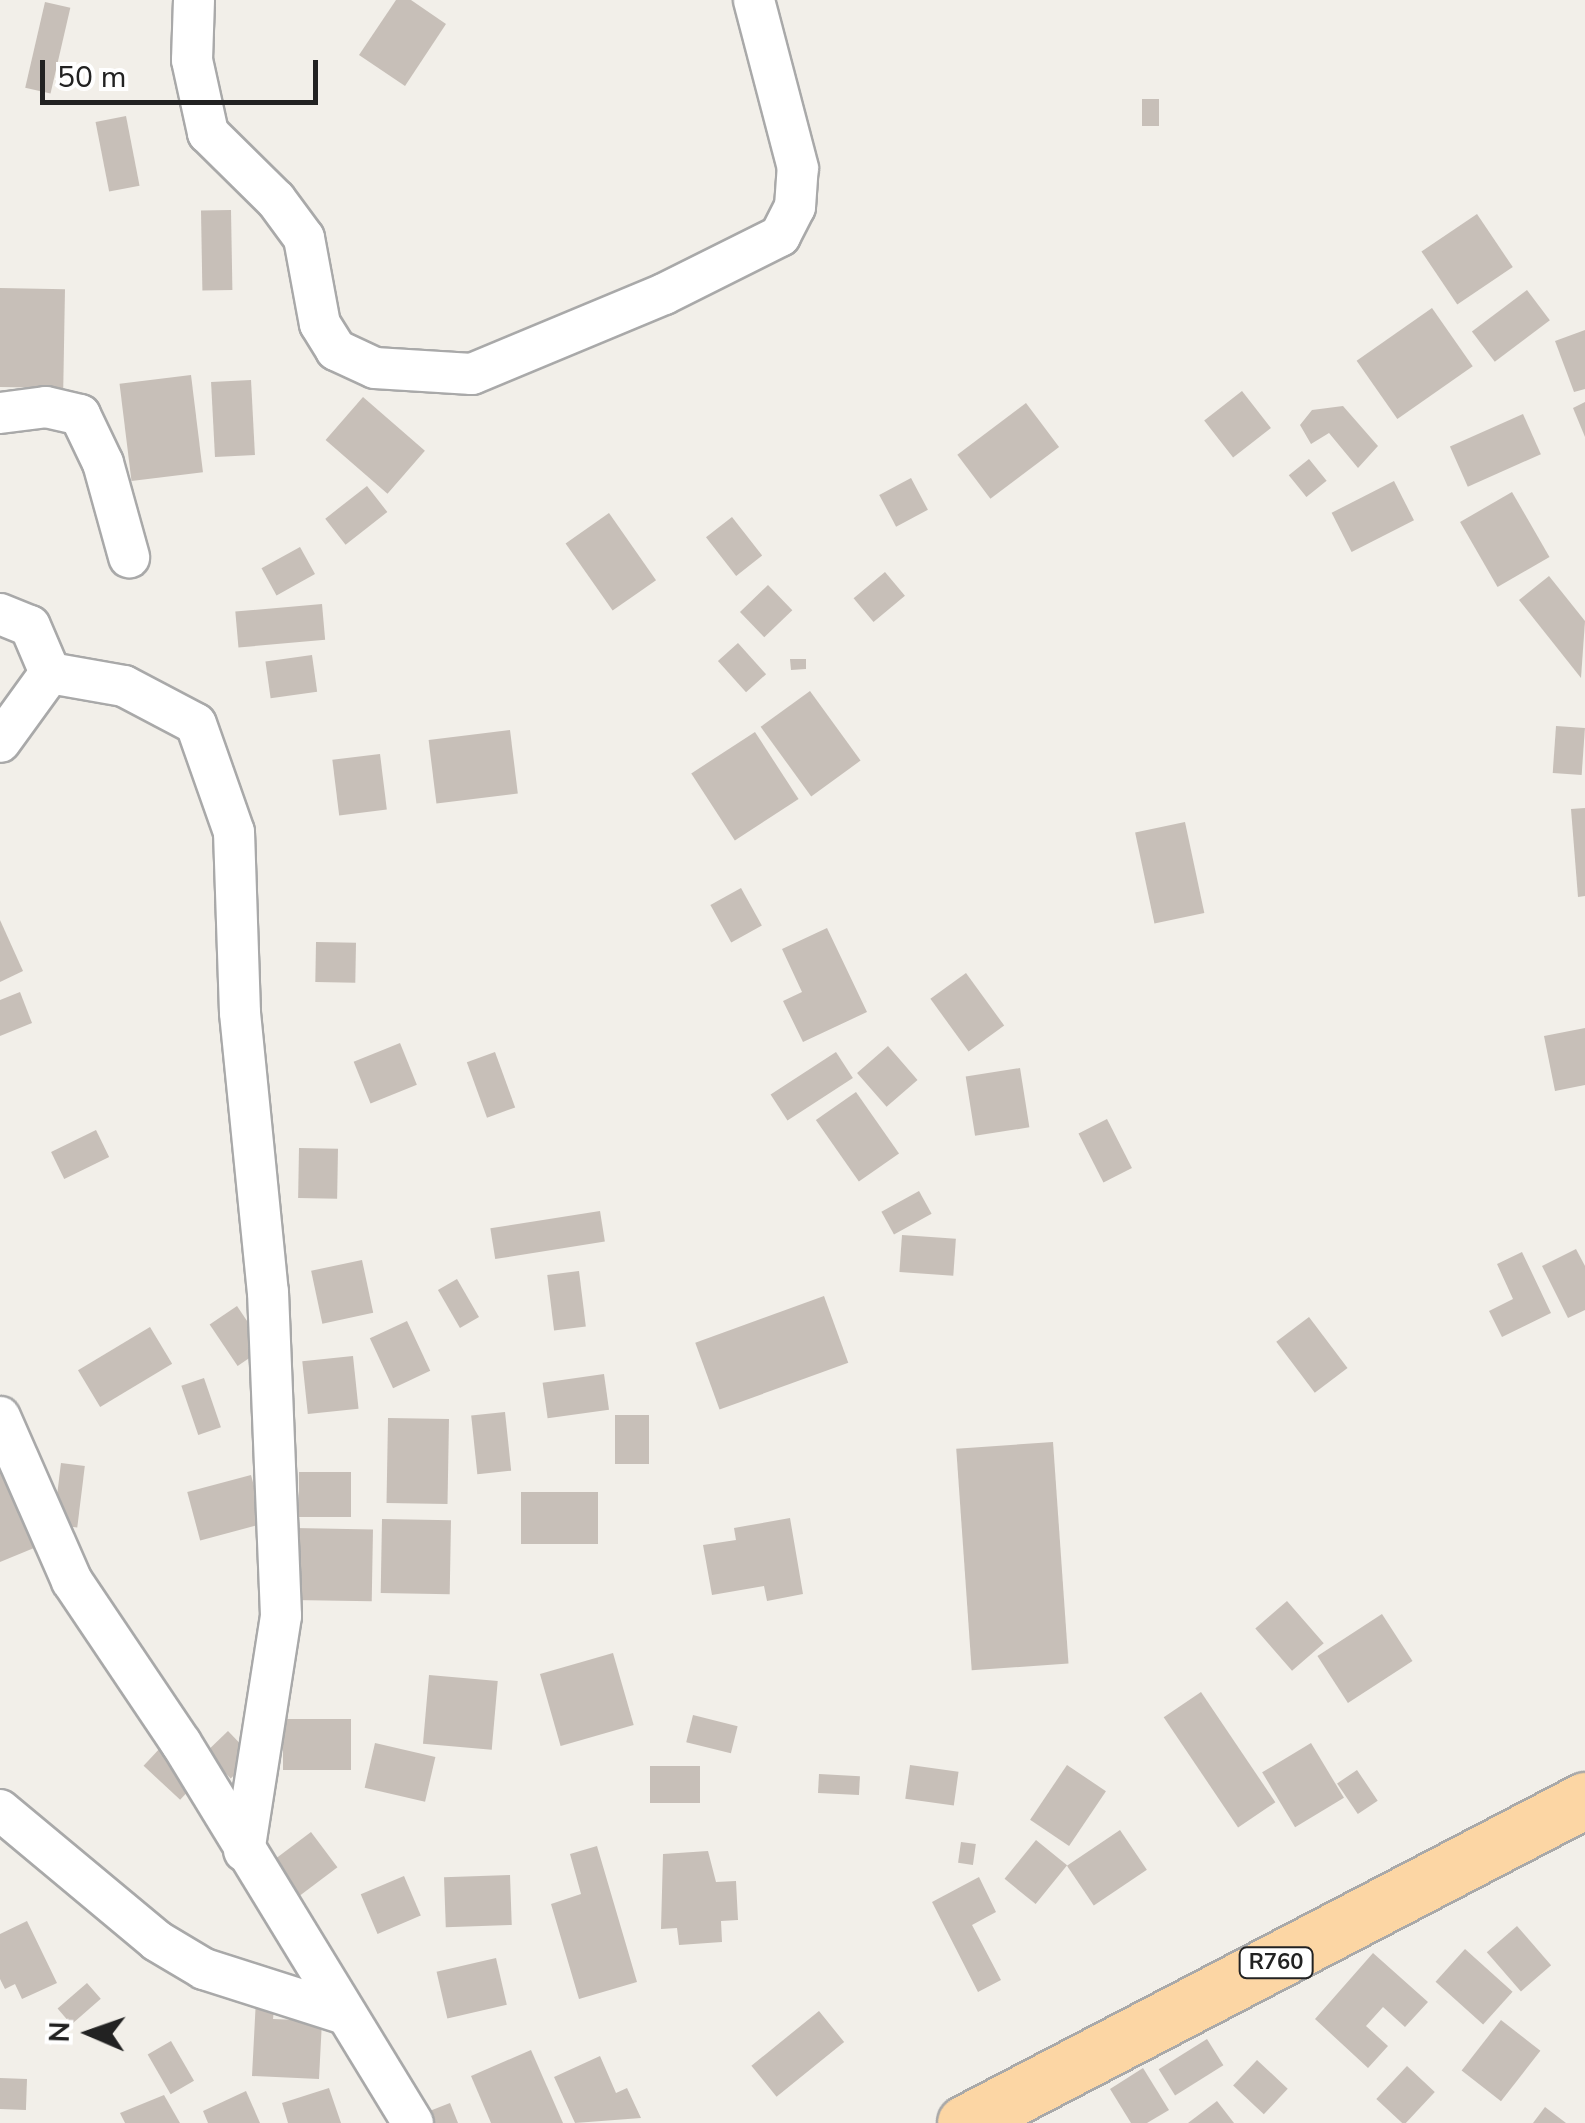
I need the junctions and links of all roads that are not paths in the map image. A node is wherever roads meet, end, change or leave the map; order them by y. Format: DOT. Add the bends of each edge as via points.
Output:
graph roads {
  1 [pos="194,0"];
  2 [pos="754,0"];
  3 [pos="0,413"];
  4 [pos="129,557"];
  5 [pos="0,614"];
  6 [pos="50,673"];
  7 [pos="0,742"];
  8 [pos="0,1417"];
  9 [pos="1585,1800"];
  10 [pos="0,1810"];
  11 [pos="244,1850"];
  12 [pos="342,2013"];
  13 [pos="413,2123"];
  14 [pos="965,2123"];
  1 -- 2 [label="street" via="192,60 208,134 276,200 304,238 320,324 336,350 375,368 472,374 664,294 780,236 794,207 798,168"];
  3 -- 4 [label="street" via="46,406 80,415 103,463"];
  5 -- 6 [label="street" via="30,626"];
  6 -- 7 [label="street"];
  6 -- 11 [label="street" via="124,686 196,724 234,832 240,1014 268,1292 281,1616"];
  8 -- 11 [label="street" via="72,1580"];
  9 -- 14 [label="main road, R760"];
  10 -- 12 [label="street" via="157,1941 204,1969"];
  11 -- 12 [label="street"];
  12 -- 13 [label="street"];
}
